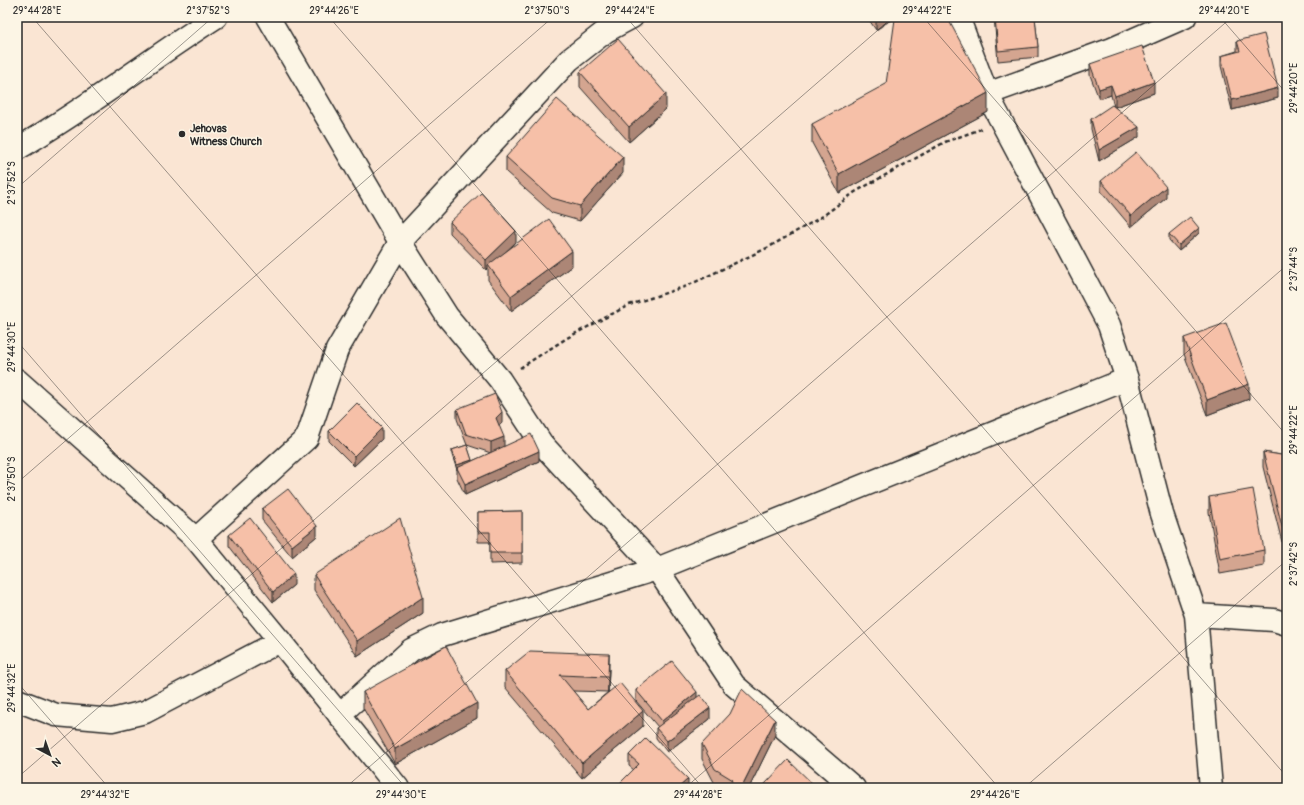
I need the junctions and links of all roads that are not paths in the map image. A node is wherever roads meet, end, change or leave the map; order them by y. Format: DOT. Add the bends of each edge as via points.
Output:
graph roads {
  1 [pos="216,17"];
  2 [pos="268,17"];
  3 [pos="632,17"];
  4 [pos="958,17"];
  5 [pos="1185,17"];
  6 [pos="987,94"];
  7 [pos="17,149"];
  8 [pos="400,242"];
  9 [pos="1128,379"];
  10 [pos="17,380"];
  11 [pos="196,539"];
  12 [pos="658,569"];
  13 [pos="1196,615"];
  14 [pos="1287,624"];
  15 [pos="280,641"];
  16 [pos="17,700"];
  17 [pos="339,715"];
  18 [pos="398,788"];
  19 [pos="854,788"];
  20 [pos="1211,788"];
  1 -- 7 [label="street" via="47,132"];
  2 -- 8 [label="street"];
  3 -- 8 [label="street" via="606,31 569,60"];
  4 -- 6 [label="street"];
  5 -- 6 [label="street" via="1112,49"];
  6 -- 9 [label="street" via="1110,325"];
  8 -- 11 [label="street" via="337,350 308,438"];
  8 -- 12 [label="street" via="447,316 500,380 542,444"];
  9 -- 12 [label="street"];
  9 -- 13 [label="street" via="1162,514"];
  10 -- 11 [label="street"];
  11 -- 15 [label="street"];
  12 -- 17 [label="street" via="442,635 411,650"];
  12 -- 19 [label="street" via="734,685"];
  13 -- 14 [label="street" via="1274,620"];
  13 -- 20 [label="street"];
  15 -- 16 [label="street" via="145,712 112,720 56,715"];
  15 -- 17 [label="street"];
  17 -- 18 [label="street"];
}
